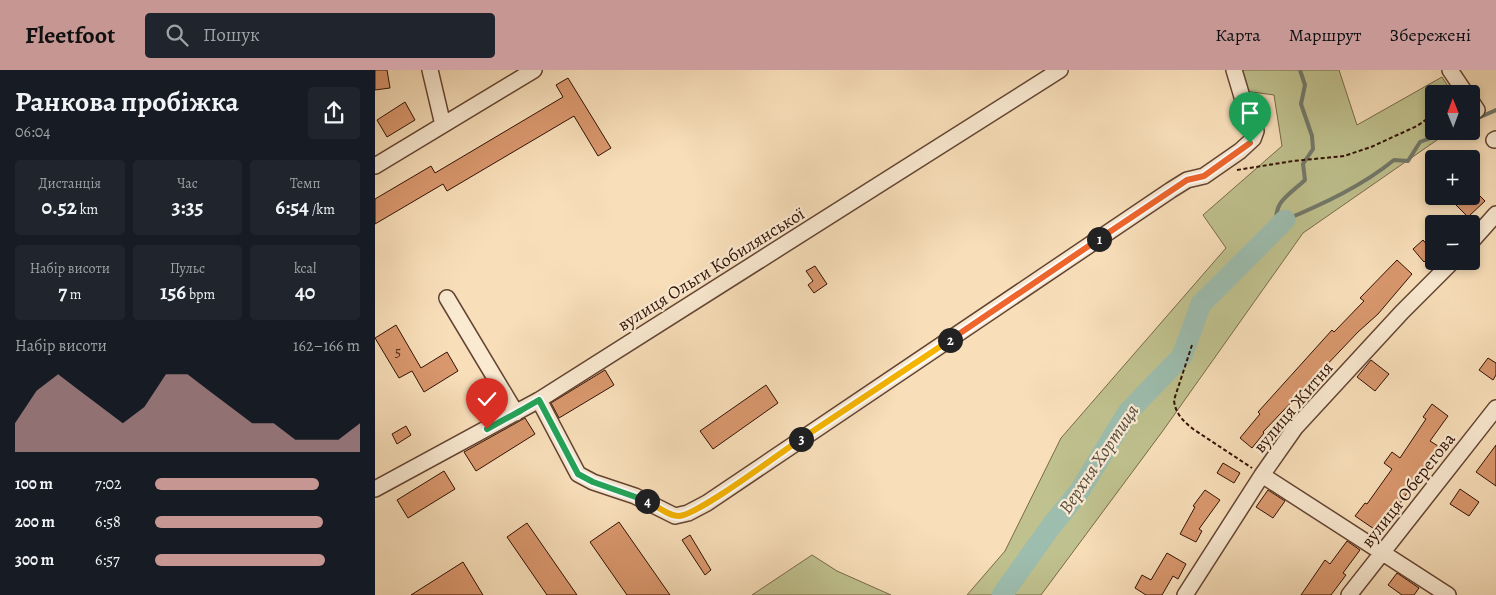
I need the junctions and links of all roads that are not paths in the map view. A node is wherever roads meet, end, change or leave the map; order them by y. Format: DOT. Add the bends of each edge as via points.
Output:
graph roads {
  1 [pos="430,70"];
  2 [pos="534,70"];
  3 [pos="1060,70"];
  4 [pos="1235,70"];
  5 [pos="1450,70"];
  6 [pos="1460,85"];
  7 [pos="443,125"];
  8 [pos="375,166"];
  9 [pos="1496,214"];
  10 [pos="1480,232"];
  11 [pos="1444,270"];
  12 [pos="447,298"];
  13 [pos="539,400"];
  14 [pos="1496,408"];
  15 [pos="516,413"];
  16 [pos="1262,474"];
  17 [pos="375,489"];
  18 [pos="1383,552"];
  19 [pos="1185,595"];
  20 [pos="1349,595"];
  21 [pos="1448,595"];
  1 -- 7 [label="street"];
  2 -- 7 [label="street"];
  3 -- 13 [label="street, вулиця Ольги Кобилянської"];
  4 -- 13 [label="street" via="1256,131 1253,139 1240,151 1204,176 1187,180 1171,190 707,503 681,516 669,514 635,496 578,474"];
  5 -- 6 [label="street"];
  7 -- 8 [label="street"];
  9 -- 10 [label="street"];
  11 -- 16 [label="street, вулиця Житня" via="1311,408"];
  12 -- 15 [label="street"];
  13 -- 15 [label="street, вулиця Ольги Кобилянської"];
  14 -- 18 [label="street, вулиця Оберегова"];
  15 -- 17 [label="street, вулиця Ольги Кобилянської"];
  16 -- 18 [label="street"];
  16 -- 19 [label="street, вулиця Житня"];
  18 -- 20 [label="street, вулиця Оберегова"];
  18 -- 21 [label="street"];
}
